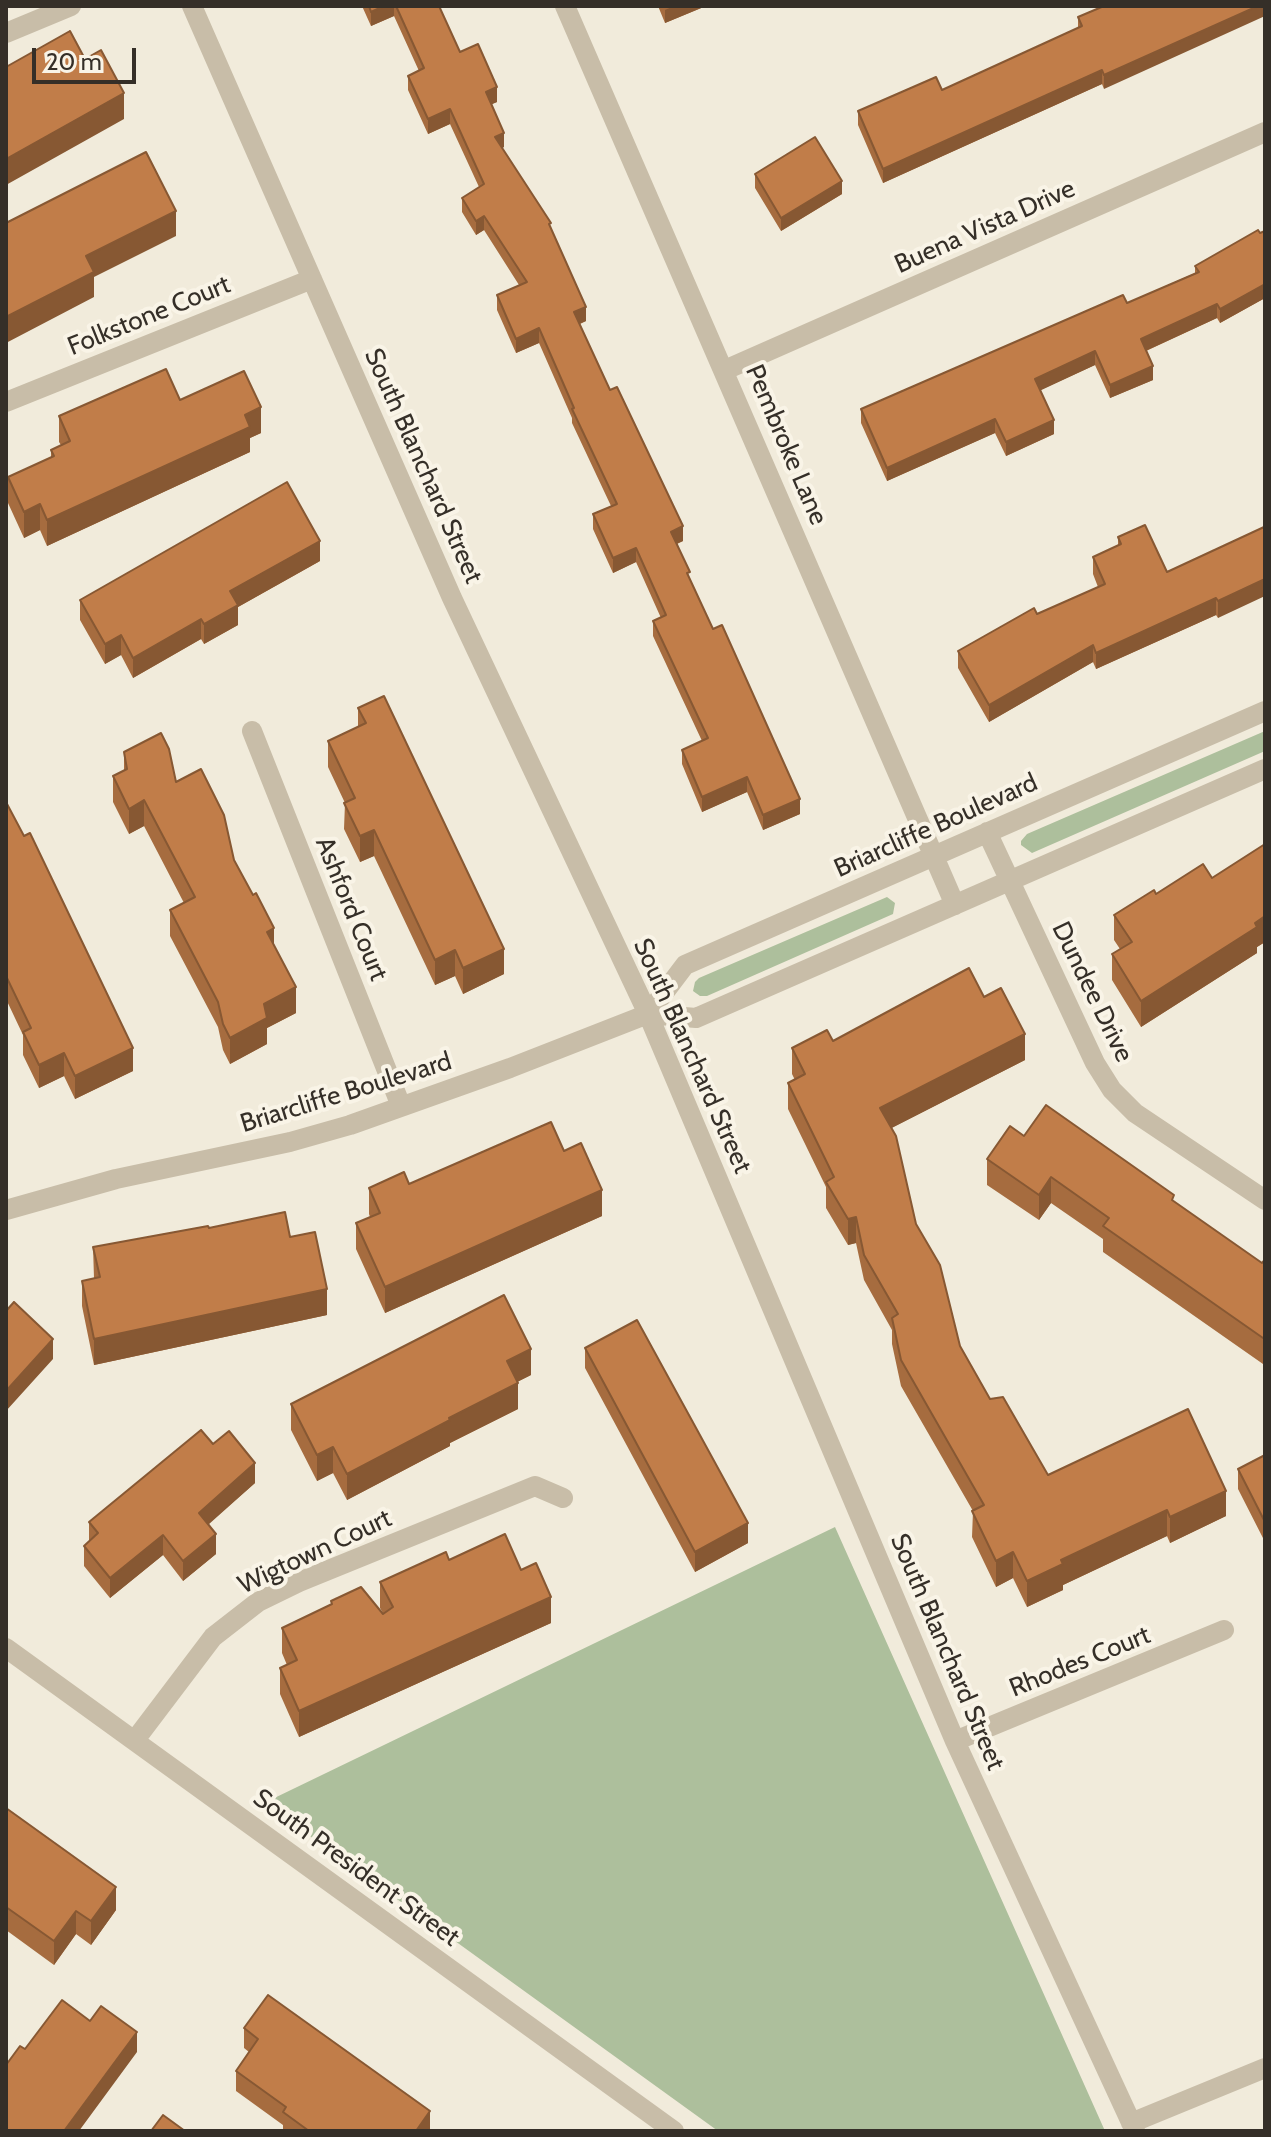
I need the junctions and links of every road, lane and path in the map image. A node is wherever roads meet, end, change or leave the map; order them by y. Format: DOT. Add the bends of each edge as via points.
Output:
graph roads {
  1 [pos="71,6"];
  2 [pos="192,6"];
  3 [pos="565,6"];
  4 [pos="6,33"];
  5 [pos="1265,132"];
  6 [pos="312,279"];
  7 [pos="725,370"];
  8 [pos="6,402"];
  9 [pos="1265,711"];
  10 [pos="252,731"];
  11 [pos="1265,769"];
  12 [pos="987,832"];
  13 [pos="934,856"];
  14 [pos="1010,881"];
  15 [pos="955,905"];
  16 [pos="648,1014"];
  17 [pos="401,1106"];
  18 [pos="1265,1200"];
  19 [pos="6,1210"];
  20 [pos="563,1498"];
  21 [pos="1224,1630"];
  22 [pos="6,1648"];
  23 [pos="135,1740"];
  24 [pos="955,1741"];
  25 [pos="1265,2068"];
  26 [pos="1133,2127"];
  27 [pos="674,2131"];
  1 -- 4 [label="street"];
  2 -- 6 [label="street, South Blanchard Street"];
  3 -- 7 [label="street, Pembroke Lane"];
  5 -- 7 [label="street, Buena Vista Drive"];
  6 -- 8 [label="street, Folkstone Court"];
  6 -- 16 [label="street, South Blanchard Street" via="452,598"];
  7 -- 13 [label="street, Pembroke Lane"];
  9 -- 12 [label="street, Briarcliffe Boulevard"];
  10 -- 17 [label="street, Ashford Court"];
  11 -- 14 [label="street, Briarcliffe Boulevard"];
  12 -- 13 [label="street, Briarcliffe Boulevard"];
  12 -- 14 [label="street, Dundee Drive"];
  13 -- 15 [label="street, Pembroke Lane"];
  13 -- 16 [label="street, Briarcliffe Boulevard" via="685,965"];
  14 -- 15 [label="street, Briarcliffe Boulevard"];
  14 -- 18 [label="street, Dundee Drive" via="1112,1090 1135,1113"];
  15 -- 16 [label="street, Briarcliffe Boulevard" via="696,1018"];
  16 -- 17 [label="street, Briarcliffe Boulevard"];
  16 -- 24 [label="street, South Blanchard Street"];
  17 -- 19 [label="street, Briarcliffe Boulevard" via="290,1142 116,1179"];
  20 -- 23 [label="street, Wigtown Court" via="535,1486 258,1602 213,1637"];
  21 -- 24 [label="street, Rhodes Court"];
  22 -- 23 [label="street, South President Street"];
  23 -- 27 [label="street, South President Street"];
  24 -- 26 [label="street, South Blanchard Street"];
  25 -- 26 [label="street"];
}
